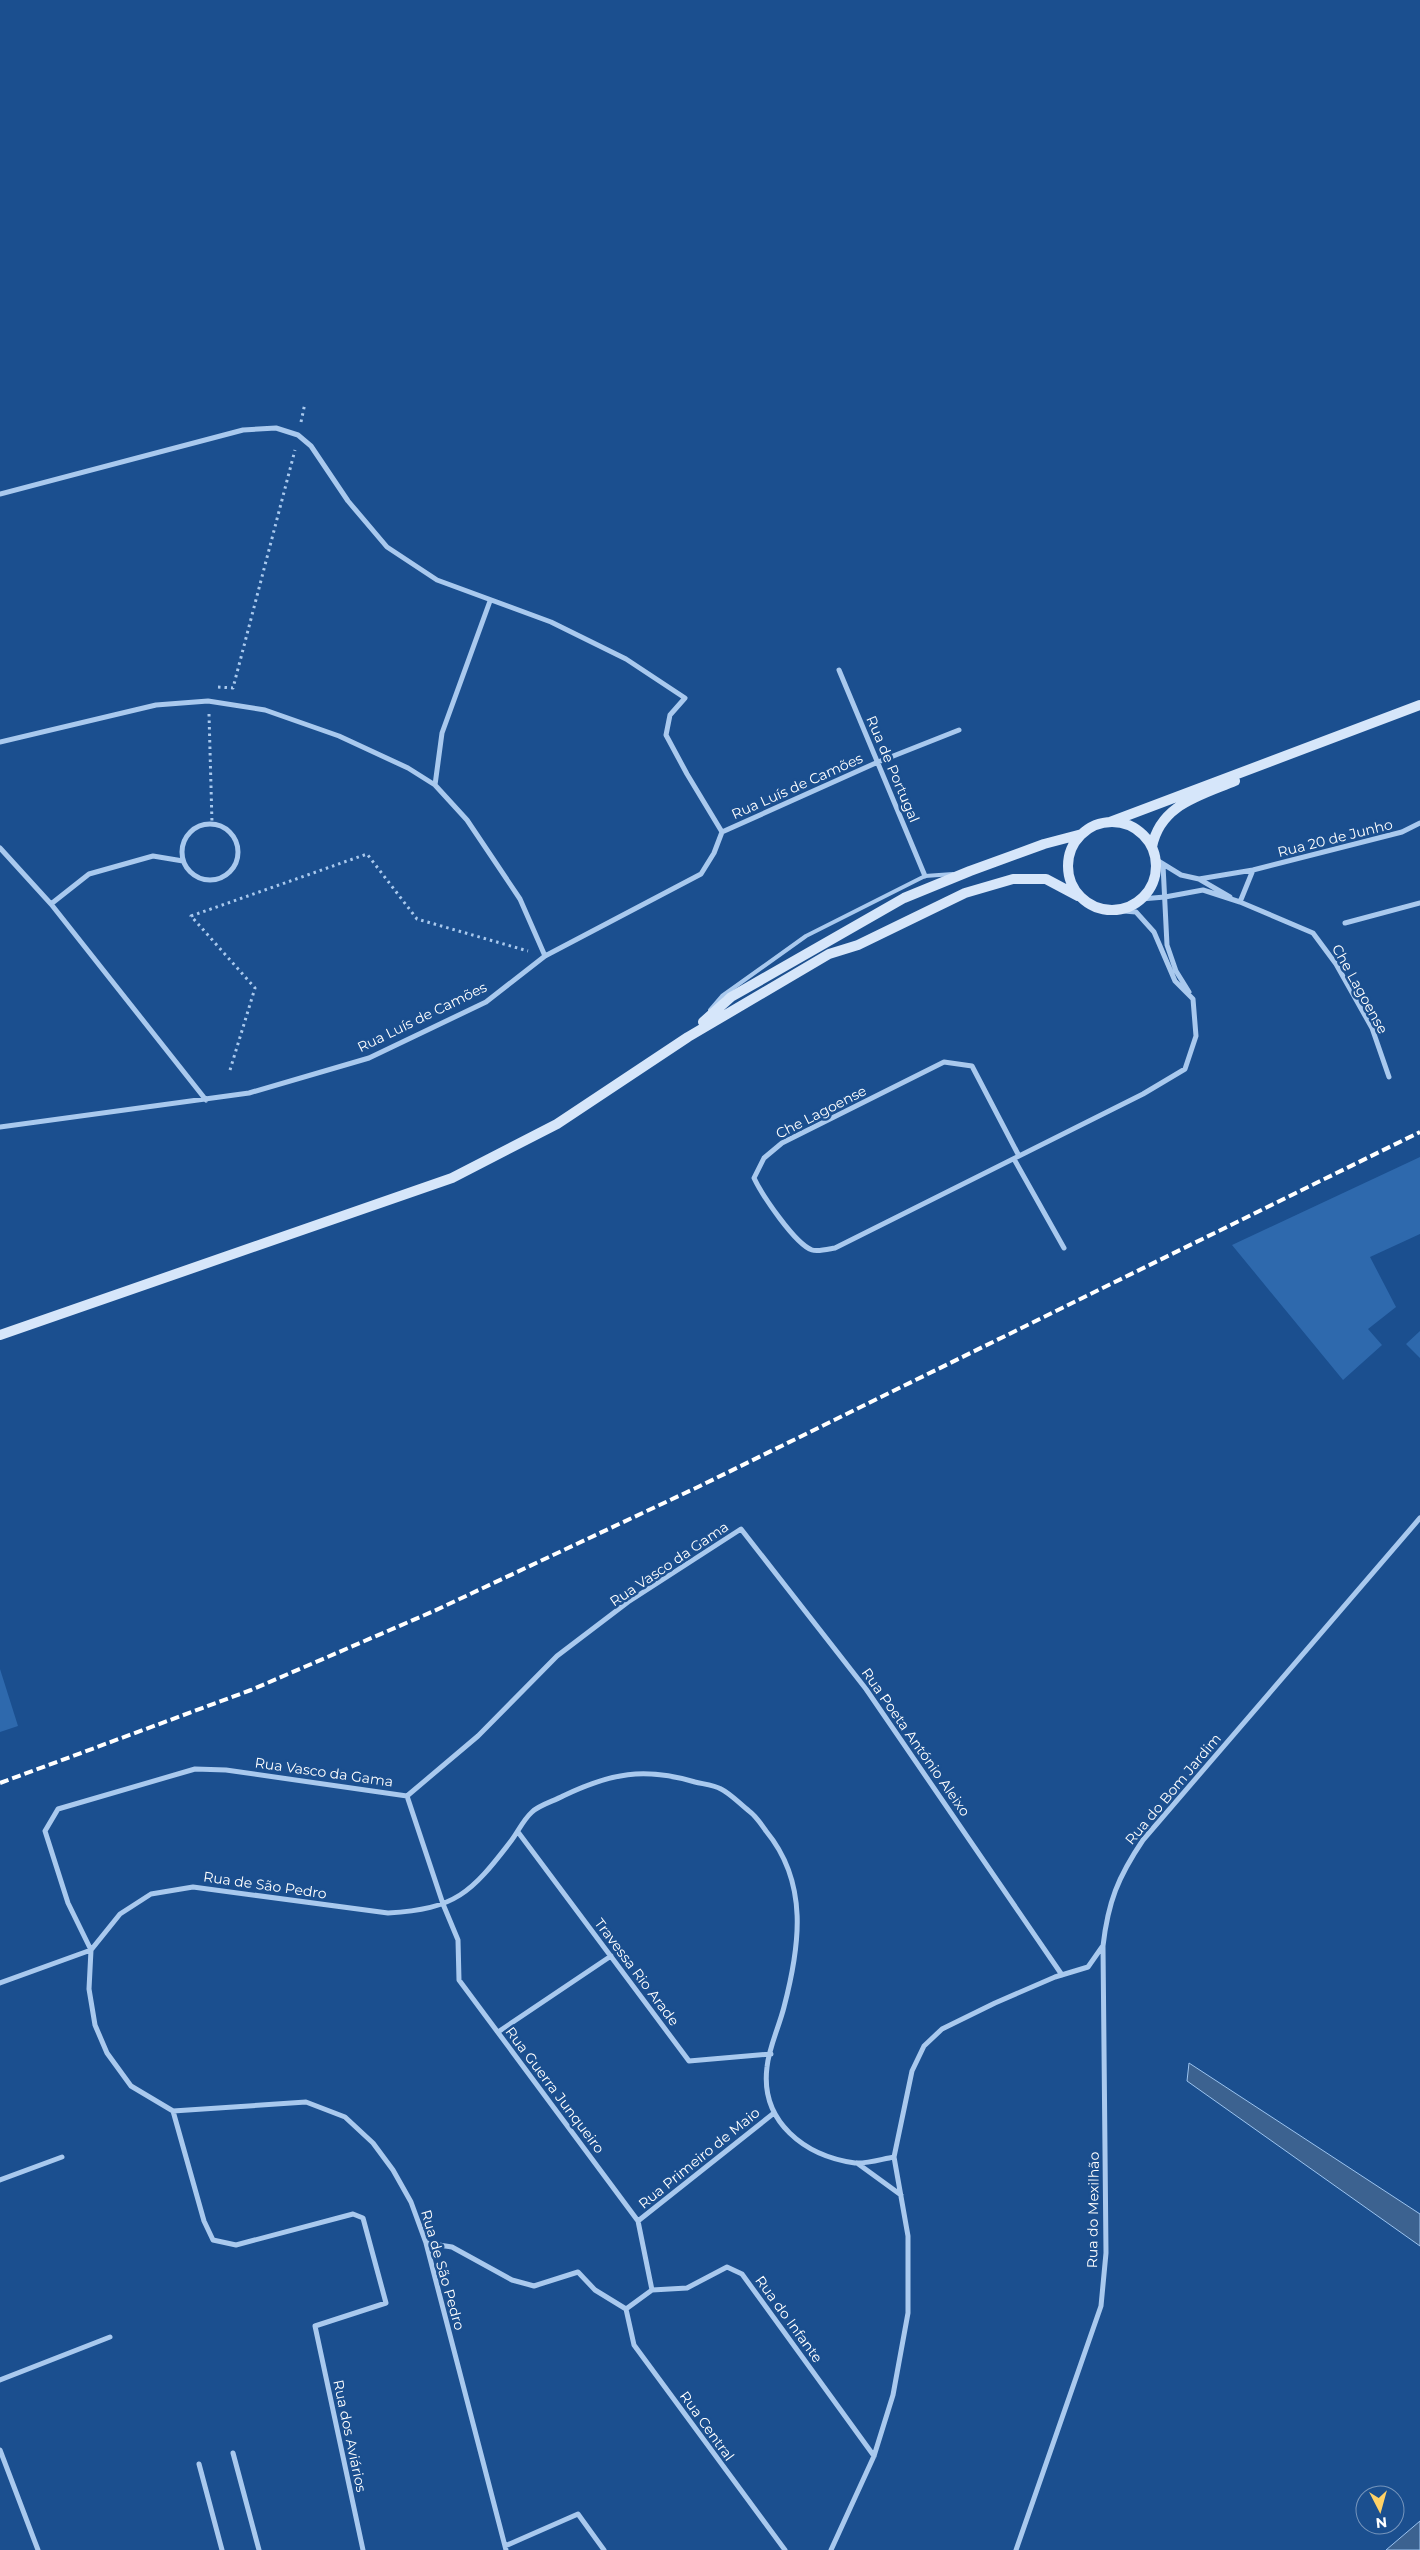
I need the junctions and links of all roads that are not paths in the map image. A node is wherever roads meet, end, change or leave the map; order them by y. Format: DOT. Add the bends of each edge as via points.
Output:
graph roads {
  1 [pos="0,494"];
  2 [pos="490,601"];
  3 [pos="839,670"];
  4 [pos="1420,705"];
  5 [pos="959,730"];
  6 [pos="1346,734"];
  7 [pos="0,742"];
  8 [pos="878,762"];
  9 [pos="435,785"];
  10 [pos="1110,822"];
  11 [pos="1420,823"];
  12 [pos="722,832"];
  13 [pos="1082,834"];
  14 [pos="1152,847"];
  15 [pos="0,848"];
  16 [pos="183,861"];
  17 [pos="1159,862"];
  18 [pos="1253,870"];
  19 [pos="970,871"];
  20 [pos="925,876"];
  21 [pos="1199,879"];
  22 [pos="1078,896"];
  23 [pos="1165,897"];
  24 [pos="1141,899"];
  25 [pos="1240,902"];
  26 [pos="1420,903"];
  27 [pos="51,904"];
  28 [pos="1112,910"];
  29 [pos="1345,923"];
  30 [pos="545,956"];
  31 [pos="1193,998"];
  32 [pos="688,1036"];
  33 [pos="1389,1077"];
  34 [pos="206,1100"];
  35 [pos="0,1127"];
  36 [pos="1017,1158"];
  37 [pos="1064,1248"];
  38 [pos="0,1335"];
  39 [pos="1420,1518"];
  40 [pos="741,1529"];
  41 [pos="407,1796"];
  42 [pos="518,1832"];
  43 [pos="443,1904"];
  44 [pos="1103,1946"];
  45 [pos="91,1950"];
  46 [pos="611,1956"];
  47 [pos="1062,1974"];
  48 [pos="0,1983"];
  49 [pos="498,2032"];
  50 [pos="771,2054"];
  51 [pos="173,2111"];
  52 [pos="774,2113"];
  53 [pos="62,2156"];
  54 [pos="894,2157"];
  55 [pos="857,2163"];
  56 [pos="0,2180"];
  57 [pos="901,2195"];
  58 [pos="638,2222"];
  59 [pos="426,2243"];
  60 [pos="652,2290"];
  61 [pos="626,2309"];
  62 [pos="110,2337"];
  63 [pos="0,2380"];
  64 [pos="0,2450"];
  65 [pos="232,2453"];
  66 [pos="874,2456"];
  67 [pos="199,2464"];
  68 [pos="506,2548"];
  69 [pos="38,2550"];
  70 [pos="222,2550"];
  71 [pos="259,2550"];
  72 [pos="363,2550"];
  73 [pos="604,2550"];
  74 [pos="784,2550"];
  75 [pos="830,2550"];
  76 [pos="1016,2550"];
  1 -- 2 [label="street" via="243,430 276,428 298,435 311,446 348,501 387,548 437,580"];
  2 -- 9 [label="street" via="442,733"];
  2 -- 12 [label="street" via="552,622 626,659 685,698 670,715 666,735"];
  3 -- 8 [label="street, Rua de Portugal"];
  4 -- 6 [label="main road"];
  5 -- 8 [label="street, Rua Luís de Camões"];
  6 -- 10 [label="main road"];
  6 -- 14 [label="main road" via="1192,799 1167,815 1155,832"];
  7 -- 9 [label="street" via="156,705 208,700 265,710 339,736 408,768"];
  8 -- 12 [label="street, Rua Luís de Camões"];
  8 -- 20 [label="street, Rua de Portugal"];
  9 -- 30 [label="street" via="466,820 520,898"];
  10 -- 13 [label="main road"];
  10 -- 14 [label="main road" via="1135,828"];
  11 -- 18 [label="street, Rua 20 de Junho" via="1402,832"];
  12 -- 30 [label="street, Rua Luís de Camões" via="714,854 701,874"];
  13 -- 19 [label="main road"];
  13 -- 22 [label="main road" via="1074,843 1067,861 1069,879"];
  14 -- 17 [label="main road"];
  15 -- 27 [label="street"];
  16 -- 16 [label="street" via="181,851 194,828 212,824 229,830 235,838 238,856 235,865 221,878 203,879 187,869"];
  16 -- 27 [label="street" via="153,856 89,874"];
  17 -- 21 [label="street" via="1181,875"];
  17 -- 23 [label="street"];
  17 -- 24 [label="main road" via="1151,886"];
  18 -- 21 [label="street, Rua 20 de Junho"];
  18 -- 25 [label="street"];
  19 -- 20 [label="lane"];
  19 -- 32 [label="main road" via="904,898 731,997"];
  20 -- 32 [label="lane" via="806,936 722,996"];
  21 -- 25 [label="street"];
  22 -- 28 [label="main road" via="1097,908"];
  22 -- 32 [label="main road" via="1046,878 1013,880 965,893 858,945 829,954"];
  23 -- 24 [label="street"];
  23 -- 25 [label="street" via="1203,890"];
  23 -- 31 [label="street" via="1167,945 1176,971"];
  24 -- 28 [label="main road"];
  25 -- 33 [label="street, Che Lagoense" via="1313,933 1336,964 1372,1028"];
  26 -- 29 [label="street"];
  27 -- 34 [label="street"];
  28 -- 31 [label="street" via="1136,912 1154,932 1175,981"];
  30 -- 34 [label="street, Rua Luís de Camões" via="486,1002 369,1058 249,1093"];
  31 -- 36 [label="street, Che Lagoense" via="1196,1036 1185,1068 1143,1094"];
  32 -- 38 [label="main road" via="556,1124 452,1178"];
  34 -- 35 [label="street, Rua Luís de Camões"];
  36 -- 36 [label="street, Che Lagoense" via="835,1248 813,1250 800,1242 763,1195 754,1178 764,1158 782,1143 944,1062 972,1066"];
  36 -- 37 [label="street, Che Lagoense"];
  39 -- 44 [label="street, Rua do Bom Jardim" via="1143,1840 1122,1870 1106,1915"];
  40 -- 41 [label="street, Rua Vasco da Gama" via="628,1602 556,1656 478,1736"];
  40 -- 47 [label="street, Rua Poeta António Aleixo" via="866,1689"];
  41 -- 43 [label="street, Rua Guerra Junqueiro"];
  41 -- 45 [label="street, Rua Vasco da Gama" via="226,1770 194,1769 58,1809 45,1831 68,1903"];
  42 -- 43 [label="street, Rua de São Pedro" via="470,1890"];
  42 -- 46 [label="street, Travessa Rio Arade"];
  42 -- 50 [label="street, Rua de São Pedro" via="532,1811 570,1793 606,1778 646,1772 720,1789 752,1812 782,1850 796,1894 798,1932 794,1967"];
  43 -- 45 [label="street, Rua de São Pedro" via="419,1911 388,1912 193,1887 151,1894 120,1914"];
  43 -- 49 [label="street, Rua Guerra Junqueiro" via="458,1940 460,1980"];
  44 -- 47 [label="street" via="1088,1967"];
  44 -- 76 [label="street, Rua do Mexilhão" via="1106,2253 1100,2306"];
  45 -- 48 [label="street"];
  45 -- 51 [label="street" via="89,1989 95,2025 107,2053 131,2086"];
  46 -- 49 [label="street"];
  46 -- 50 [label="street, Travessa Rio Arade" via="690,2061"];
  47 -- 54 [label="street" via="942,2029 924,2046 912,2071"];
  49 -- 58 [label="street, Rua Guerra Junqueiro"];
  50 -- 52 [label="street, Rua de São Pedro" via="767,2067 768,2094"];
  51 -- 59 [label="street, Rua de São Pedro" via="306,2102 345,2117 373,2143 393,2170 411,2202"];
  51 -- 72 [label="street, Rua dos Aviários" via="204,2221 213,2240 236,2245 353,2214 363,2218 386,2303 315,2326"];
  52 -- 55 [label="street, Rua de São Pedro" via="801,2144"];
  52 -- 58 [label="street, Rua Primeiro de Maio"];
  53 -- 56 [label="street"];
  54 -- 55 [label="street, Rua de São Pedro"];
  54 -- 57 [label="street"];
  55 -- 57 [label="street"];
  57 -- 66 [label="street" via="908,2236 908,2313 893,2395"];
  58 -- 60 [label="street, Rua Guerra Junqueiro"];
  59 -- 61 [label="street" via="452,2247 512,2280 534,2286 578,2272 594,2290"];
  59 -- 68 [label="street, Rua de São Pedro"];
  60 -- 61 [label="street"];
  60 -- 66 [label="street, Rua do Infante" via="687,2288 727,2267 742,2274"];
  61 -- 74 [label="street, Rua Central" via="634,2345"];
  62 -- 63 [label="street"];
  64 -- 69 [label="street"];
  65 -- 71 [label="street"];
  66 -- 75 [label="street"];
  67 -- 70 [label="street"];
  68 -- 73 [label="street" via="578,2514"];
}
